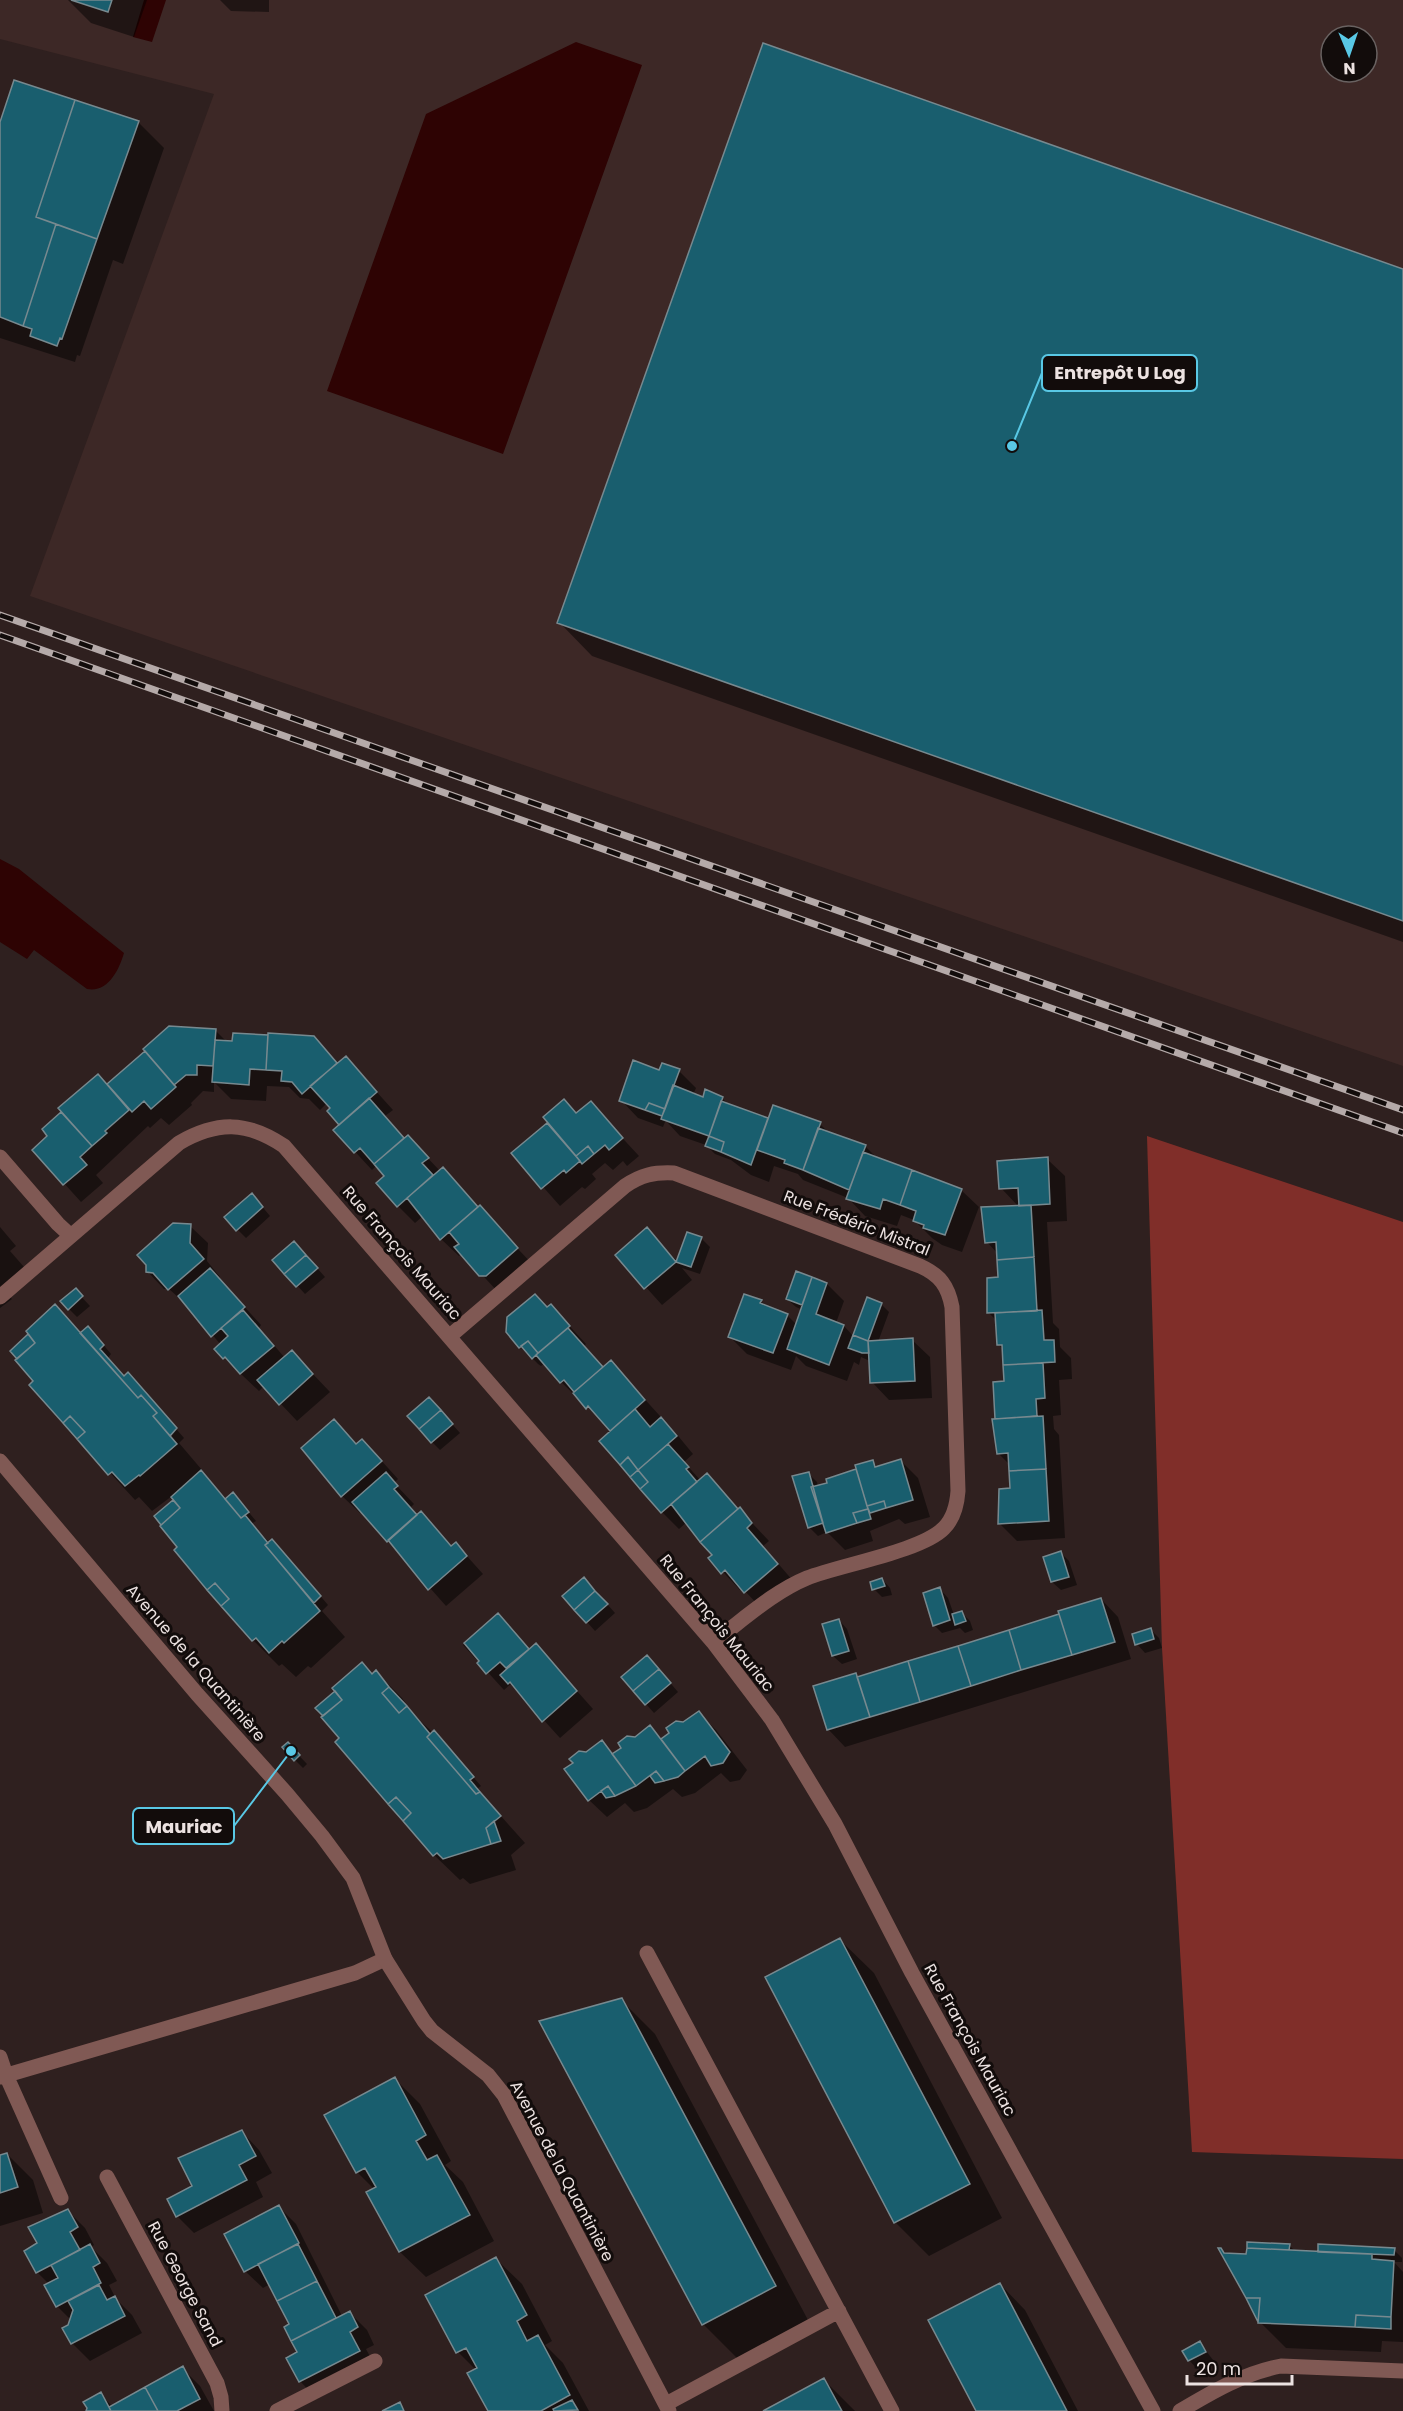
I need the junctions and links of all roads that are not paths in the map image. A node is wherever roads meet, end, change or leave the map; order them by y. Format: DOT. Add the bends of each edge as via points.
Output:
graph roads {
  1 [pos="0,1157"];
  2 [pos="71,1236"];
  3 [pos="0,1298"];
  4 [pos="450,1336"];
  5 [pos="0,1461"];
  6 [pos="713,1642"];
  7 [pos="647,1953"];
  8 [pos="385,1959"];
  9 [pos="0,2057"];
  10 [pos="3,2076"];
  11 [pos="107,2177"];
  12 [pos="61,2198"];
  13 [pos="838,2311"];
  14 [pos="375,2361"];
  15 [pos="1403,2371"];
  16 [pos="668,2407"];
  17 [pos="222,2411"];
  18 [pos="277,2411"];
  19 [pos="892,2411"];
  20 [pos="1153,2411"];
  21 [pos="1180,2411"];
  1 -- 2 [label="street"];
  2 -- 3 [label="street, Rue François Mauriac"];
  2 -- 4 [label="street, Rue François Mauriac" via="179,1143 213,1128 251,1129 284,1146"];
  4 -- 6 [label="street, Rue François Mauriac"];
  4 -- 6 [label="street, Rue Frédéric Mistral" via="625,1186 645,1174 659,1172 674,1173 921,1266 942,1280 952,1307 958,1491 953,1516 924,1541 807,1578 785,1589"];
  5 -- 8 [label="street, Avenue de la Quantinière" via="332,1849 352,1878"];
  6 -- 20 [label="street, Rue François Mauriac" via="772,1720 836,1824 912,1973"];
  7 -- 13 [label="street"];
  8 -- 10 [label="street" via="355,1973"];
  8 -- 16 [label="street, Avenue de la Quantinière" via="432,2031 488,2075 504,2095"];
  9 -- 10 [label="street"];
  10 -- 12 [label="street"];
  11 -- 17 [label="street, Rue George Sand" via="217,2383"];
  13 -- 16 [label="street"];
  13 -- 19 [label="street"];
  14 -- 18 [label="street"];
  15 -- 21 [label="street" via="1281,2366 1242,2378"];
}
